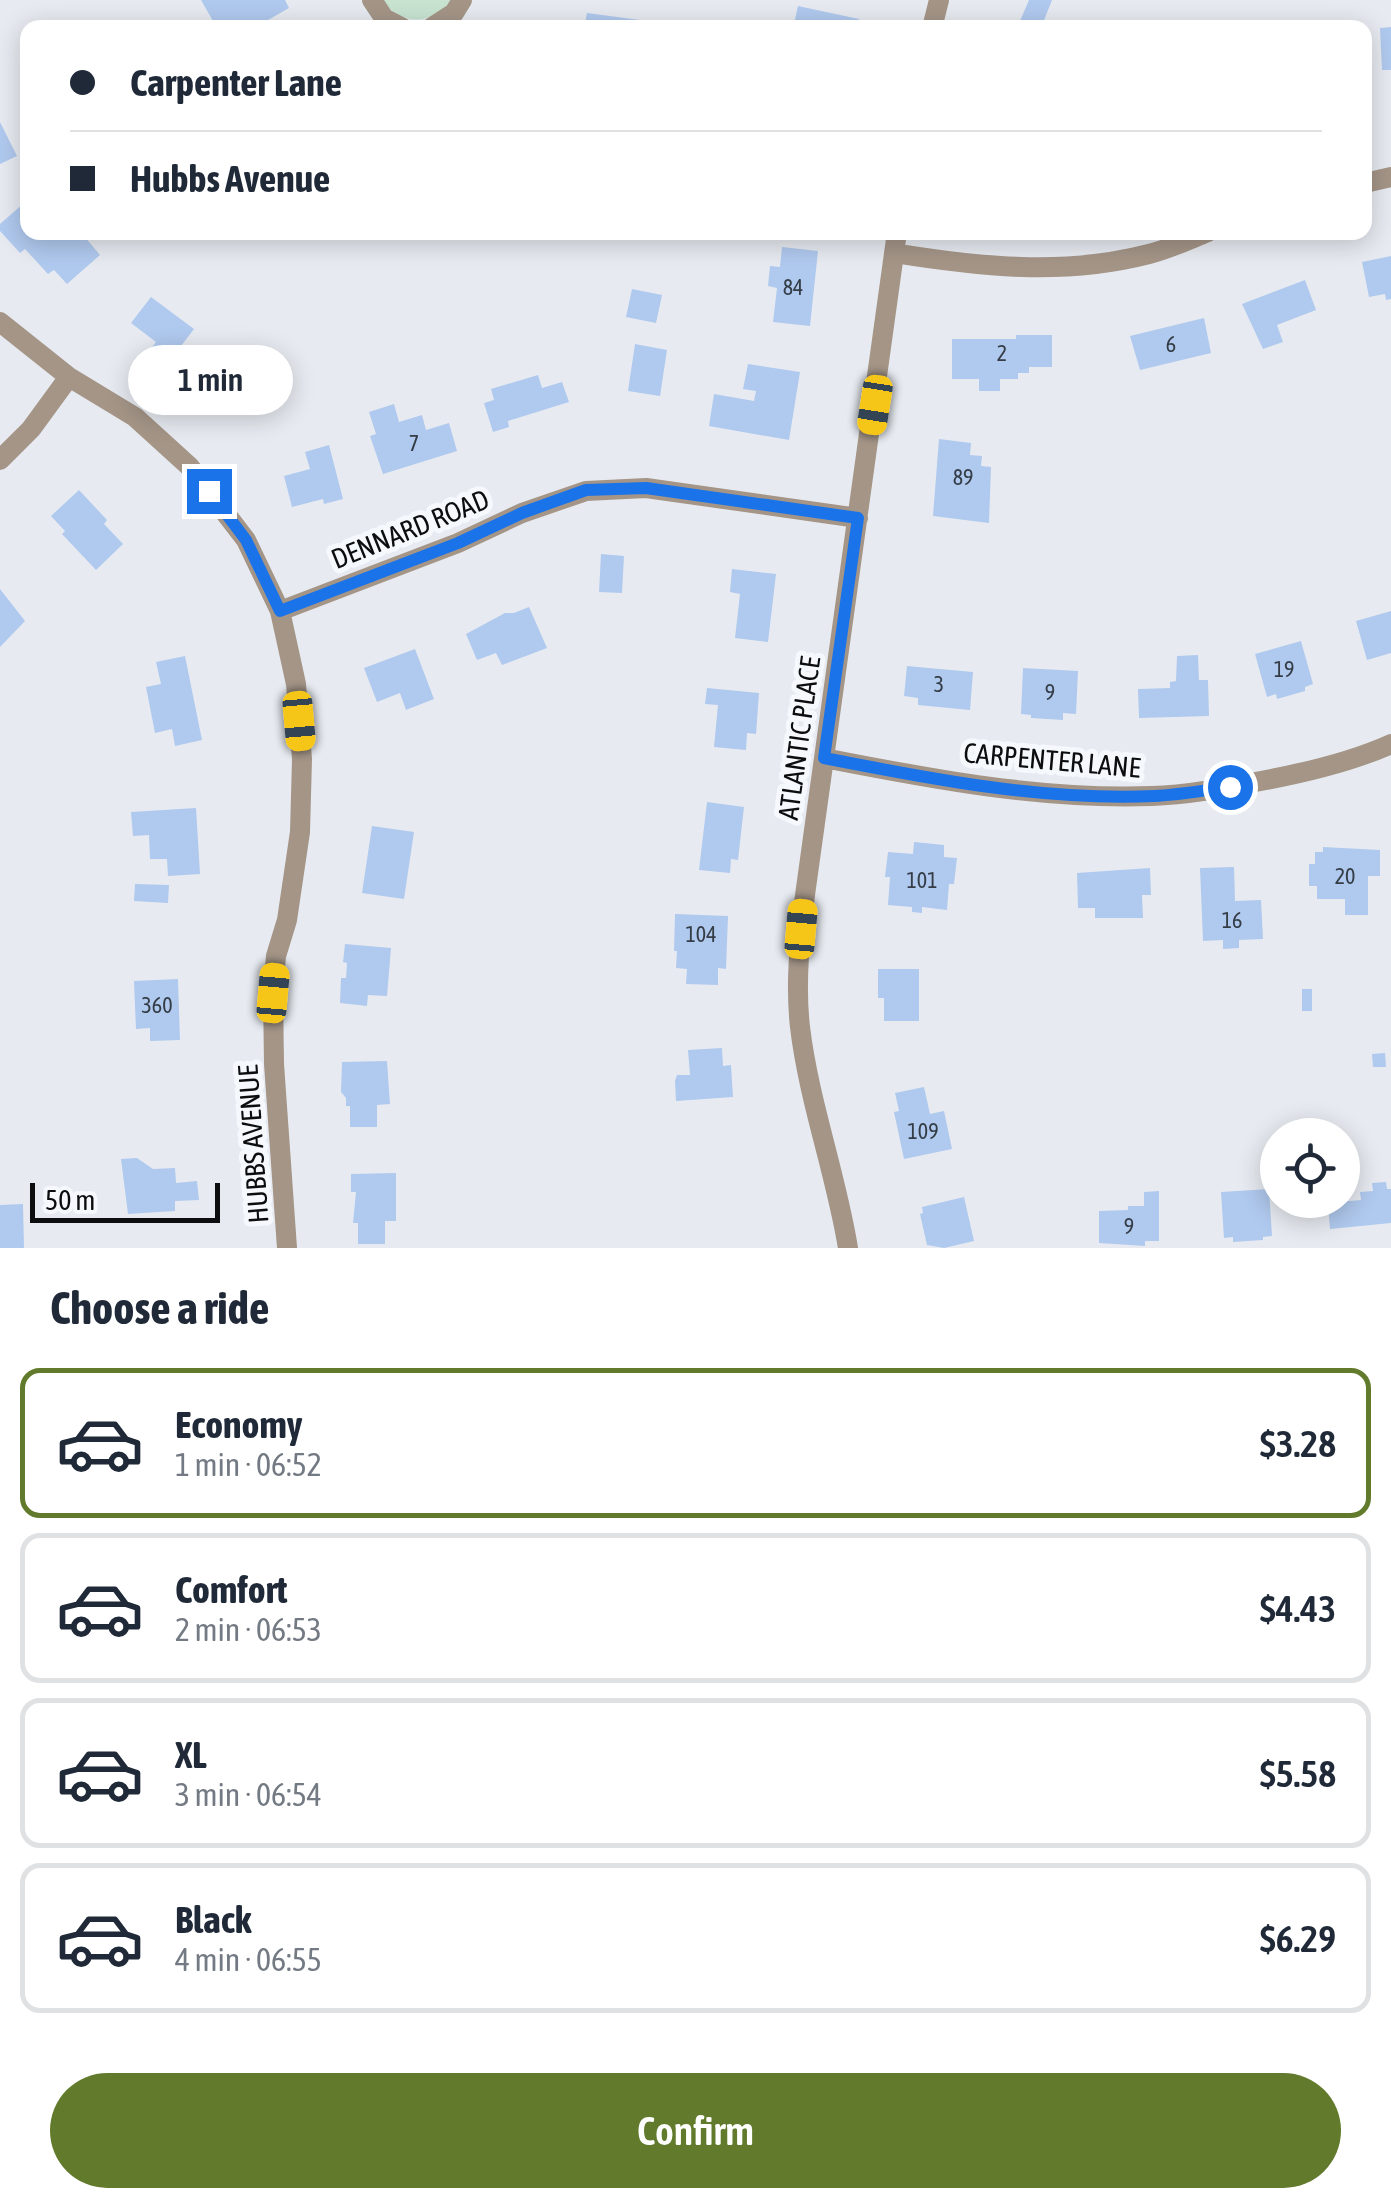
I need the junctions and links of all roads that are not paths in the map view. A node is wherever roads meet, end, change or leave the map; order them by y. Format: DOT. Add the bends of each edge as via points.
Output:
graph roads {
  1 [pos="372,0"];
  2 [pos="462,0"];
  3 [pos="388,20"];
  4 [pos="443,20"];
  5 [pos="1187,240"];
  6 [pos="896,242"];
  7 [pos="0,322"];
  8 [pos="69,377"];
  9 [pos="0,460"];
  10 [pos="858,518"];
  11 [pos="280,611"];
  12 [pos="1391,744"];
  13 [pos="824,758"];
  14 [pos="288,1248"];
  15 [pos="848,1248"];
  1 -- 3 [label="street"];
  2 -- 4 [label="street"];
  5 -- 6 [label="street" via="1078,267 1018,268 954,263"];
  6 -- 10 [label="street, ATLANTIC PLACE"];
  7 -- 8 [label="street, HUBBS AVENUE"];
  8 -- 9 [label="street"];
  8 -- 11 [label="street, HUBBS AVENUE" via="134,417 190,467 246,540"];
  10 -- 11 [label="street, DENNARD ROAD" via="646,488 586,490"];
  10 -- 13 [label="street, ATLANTIC PLACE"];
  11 -- 14 [label="street, HUBBS AVENUE" via="296,684 302,759 300,832 273,993"];
  12 -- 13 [label="street, CARPENTER LANE" via="1304,773 1154,796 1074,796"];
  13 -- 15 [label="street, ATLANTIC PLACE" via="798,963 800,1026"];
}
